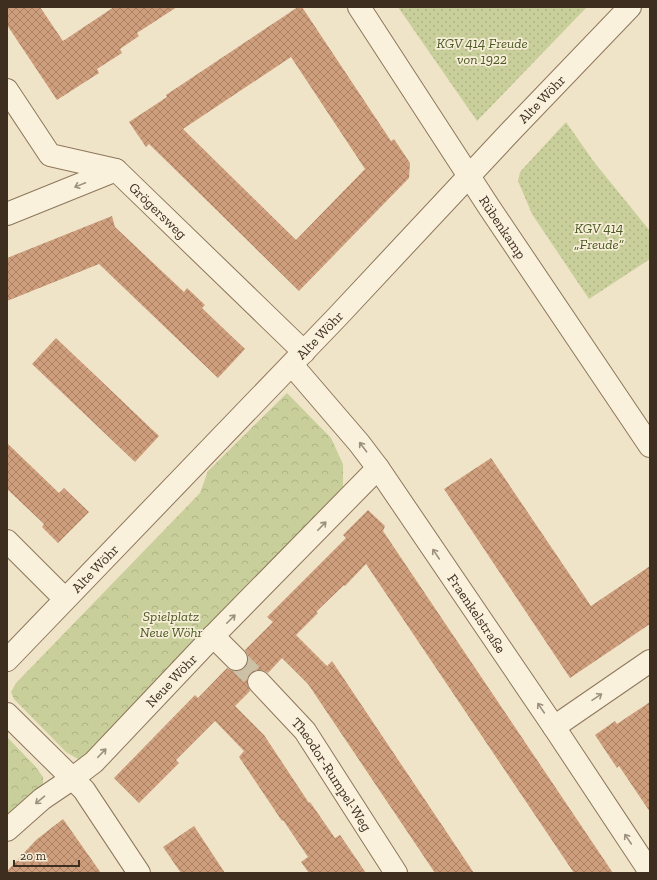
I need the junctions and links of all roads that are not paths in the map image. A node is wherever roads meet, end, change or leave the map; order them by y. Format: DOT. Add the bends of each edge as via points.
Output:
graph roads {
  1 [pos="358,7"];
  2 [pos="630,7"];
  3 [pos="7,90"];
  4 [pos="116,170"];
  5 [pos="469,176"];
  6 [pos="7,214"];
  7 [pos="298,358"];
  8 [pos="650,446"];
  9 [pos="378,468"];
  10 [pos="7,541"];
  11 [pos="65,599"];
  12 [pos="213,636"];
  13 [pos="236,659"];
  14 [pos="7,660"];
  15 [pos="650,661"];
  16 [pos="259,682"];
  17 [pos="7,714"];
  18 [pos="554,727"];
  19 [pos="72,778"];
  20 [pos="7,830"];
  21 [pos="650,872"];
  22 [pos="139,873"];
  23 [pos="396,873"];
  1 -- 5 [label="street, Rübenkamp"];
  2 -- 5 [label="street, Alte Wöhr"];
  3 -- 4 [label="street, Grögersweg" via="50,155"];
  4 -- 6 [label="street, one-way"];
  4 -- 7 [label="street, Grögersweg"];
  5 -- 7 [label="street, Alte Wöhr"];
  5 -- 8 [label="street, Rübenkamp"];
  9 -- 7 [label="street, Fraenkelstraße, one-way"];
  7 -- 11 [label="street, Alte Wöhr"];
  12 -- 9 [label="street, Neue Wöhr, one-way"];
  18 -- 9 [label="street, Fraenkelstraße, one-way"];
  10 -- 11 [label="street"];
  11 -- 14 [label="street, Alte Wöhr"];
  12 -- 13 [label="street"];
  19 -- 12 [label="street, Neue Wöhr, one-way" via="94,762"];
  18 -- 15 [label="street, one-way"];
  16 -- 23 [label="street, Theodor-Rumpel-Weg" via="305,731"];
  17 -- 19 [label="street"];
  21 -- 18 [label="street, Fraenkelstraße, one-way"];
  19 -- 20 [label="street, Neue Wöhr, one-way" via="42,799"];
  19 -- 22 [label="street" via="92,801"];
}
